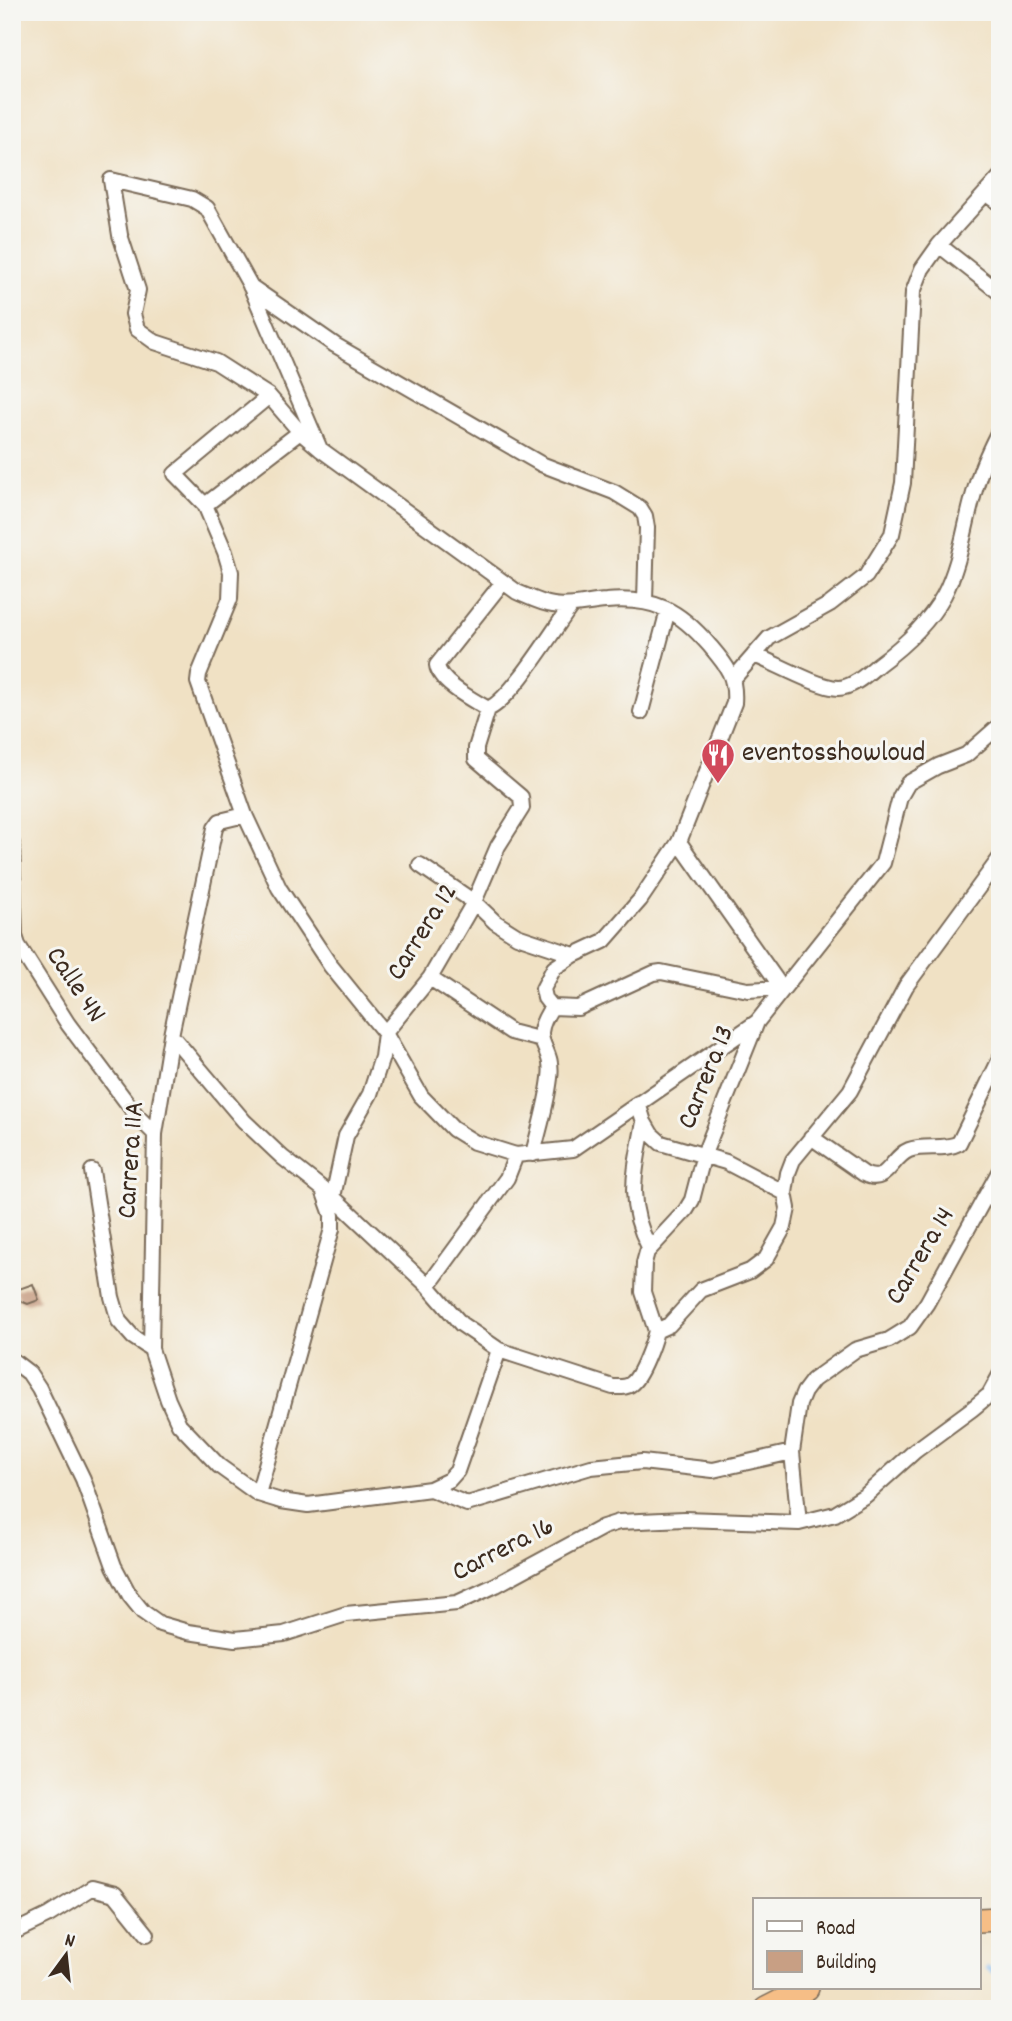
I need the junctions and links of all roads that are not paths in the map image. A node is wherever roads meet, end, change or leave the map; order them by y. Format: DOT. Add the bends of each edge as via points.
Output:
graph roads {
  1 [pos="1000,177"];
  2 [pos="987,194"];
  3 [pos="1000,203"];
  4 [pos="939,245"];
  5 [pos="250,285"];
  6 [pos="1000,293"];
  7 [pos="269,396"];
  8 [pos="1000,429"];
  9 [pos="300,432"];
  10 [pos="320,449"];
  11 [pos="205,505"];
  12 [pos="502,583"];
  13 [pos="645,601"];
  14 [pos="570,606"];
  15 [pos="668,610"];
  16 [pos="754,655"];
  17 [pos="734,678"];
  18 [pos="488,709"];
  19 [pos="640,712"];
  20 [pos="1000,724"];
  21 [pos="246,815"];
  22 [pos="679,842"];
  23 [pos="12,843"];
  24 [pos="998,864"];
  25 [pos="420,865"];
  26 [pos="474,902"];
  27 [pos="574,955"];
  28 [pos="430,978"];
  29 [pos="782,988"];
  30 [pos="552,1007"];
  31 [pos="757,1022"];
  32 [pos="385,1033"];
  33 [pos="171,1035"];
  34 [pos="542,1040"];
  35 [pos="1000,1059"];
  36 [pos="638,1103"];
  37 [pos="644,1122"];
  38 [pos="155,1134"];
  39 [pos="811,1137"];
  40 [pos="516,1154"];
  41 [pos="533,1154"];
  42 [pos="704,1154"];
  43 [pos="1000,1170"];
  44 [pos="92,1171"];
  45 [pos="328,1193"];
  46 [pos="785,1193"];
  47 [pos="988,1195"];
  48 [pos="1000,1205"];
  49 [pos="649,1247"];
  50 [pos="428,1286"];
  51 [pos="656,1331"];
  52 [pos="152,1349"];
  53 [pos="499,1350"];
  54 [pos="12,1360"];
  55 [pos="1000,1375"];
  56 [pos="792,1452"];
  57 [pos="430,1489"];
  58 [pos="258,1494"];
  59 [pos="799,1523"];
  60 [pos="1000,1919"];
  61 [pos="981,1920"];
  62 [pos="12,1933"];
  63 [pos="147,1934"];
  64 [pos="803,1990"];
  65 [pos="766,2009"];
  1 -- 2 [label="street"];
  2 -- 3 [label="street"];
  2 -- 4 [label="street"];
  4 -- 6 [label="street"];
  4 -- 16 [label="street" via="913,292 903,483 892,534 866,576 830,604 780,630"];
  5 -- 7 [label="street" via="207,208 191,199 111,180 120,235 138,290 132,314 137,329 155,342 216,362"];
  5 -- 10 [label="street"];
  5 -- 13 [label="street" via="335,345 541,464 614,492 640,509 647,528"];
  7 -- 9 [label="street"];
  7 -- 11 [label="street" via="175,474"];
  8 -- 16 [label="street" via="976,484 964,540 944,594 906,644 856,682 839,688"];
  9 -- 10 [label="street"];
  9 -- 11 [label="street"];
  10 -- 12 [label="street"];
  11 -- 21 [label="street" via="231,572 230,599 198,682"];
  12 -- 14 [label="street" via="537,600"];
  12 -- 18 [label="street" via="437,665 461,693"];
  13 -- 14 [label="street"];
  13 -- 15 [label="street"];
  14 -- 18 [label="street" via="510,690"];
  15 -- 17 [label="street" via="693,627"];
  15 -- 19 [label="street"];
  16 -- 17 [label="street"];
  17 -- 22 [label="street" via="734,703"];
  18 -- 26 [label="street, Carrera 12" via="476,759 521,797 522,808 498,846"];
  20 -- 29 [label="street, Carrera 13" via="966,755 908,783 883,863"];
  21 -- 32 [label="street" via="279,888 330,965"];
  21 -- 33 [label="street, Carrera 11A" via="220,821 215,828"];
  22 -- 27 [label="street" via="613,933"];
  22 -- 29 [label="street"];
  23 -- 38 [label="street, Calle 4N" via="18,944 68,1024"];
  24 -- 39 [label="street" via="906,986 850,1091"];
  25 -- 26 [label="street"];
  26 -- 27 [label="street" via="517,936"];
  26 -- 28 [label="street, Carrera 12"];
  27 -- 30 [label="street" via="554,968 543,989"];
  28 -- 32 [label="street, Carrera 12"];
  28 -- 34 [label="street" via="511,1032"];
  29 -- 30 [label="street" via="748,990 662,972 578,1008"];
  29 -- 31 [label="street, Carrera 13"];
  30 -- 34 [label="street" via="543,1020"];
  31 -- 36 [label="street"];
  31 -- 42 [label="street, Carrera 13"];
  32 -- 40 [label="street" via="421,1096 453,1129 474,1142"];
  32 -- 45 [label="street, Carrera 12" via="370,1094 346,1136"];
  33 -- 38 [label="street, Carrera 11A"];
  33 -- 45 [label="street" via="244,1121"];
  34 -- 41 [label="street" via="551,1076"];
  35 -- 39 [label="street" via="959,1143 908,1150 880,1177 864,1174"];
  36 -- 37 [label="street"];
  36 -- 41 [label="street" via="573,1149"];
  37 -- 42 [label="street" via="661,1143"];
  37 -- 49 [label="street" via="634,1205"];
  38 -- 52 [label="street, Carrera 11A"];
  39 -- 46 [label="street" via="793,1160"];
  40 -- 41 [label="street"];
  40 -- 50 [label="street" via="507,1178"];
  42 -- 46 [label="street"];
  42 -- 49 [label="street, Carrera 13" via="689,1205"];
  43 -- 47 [label="street, Carrera 14"];
  44 -- 52 [label="street" via="119,1321"];
  45 -- 50 [label="street"];
  45 -- 58 [label="street, Carrera 12" via="332,1230"];
  46 -- 51 [label="street" via="784,1227 766,1259 737,1277 701,1290 668,1325"];
  47 -- 48 [label="street"];
  47 -- 56 [label="street, Carrera 14" via="910,1327 889,1340 855,1350 813,1380 799,1404"];
  49 -- 51 [label="street" via="643,1292"];
  50 -- 53 [label="street" via="461,1324"];
  51 -- 53 [label="street" via="639,1373 622,1388"];
  52 -- 58 [label="street, Carrera 11A" via="179,1424 219,1466"];
  53 -- 57 [label="street" via="457,1471"];
  54 -- 59 [label="street, Carrera 16" via="39,1388 83,1479 114,1566 130,1596 160,1624 188,1632 235,1639 272,1636 346,1614 457,1603 619,1522"];
  55 -- 59 [label="street, Carrera 16" via="989,1395 866,1495 835,1514"];
  56 -- 57 [label="street" via="713,1470 642,1462 591,1467 467,1504"];
  56 -- 59 [label="street, Carrera 14"];
  57 -- 58 [label="street" via="308,1505"];
  60 -- 61 [label="highway"];
  62 -- 63 [label="street" via="92,1888 115,1894"];
  64 -- 65 [label="highway"];
}
